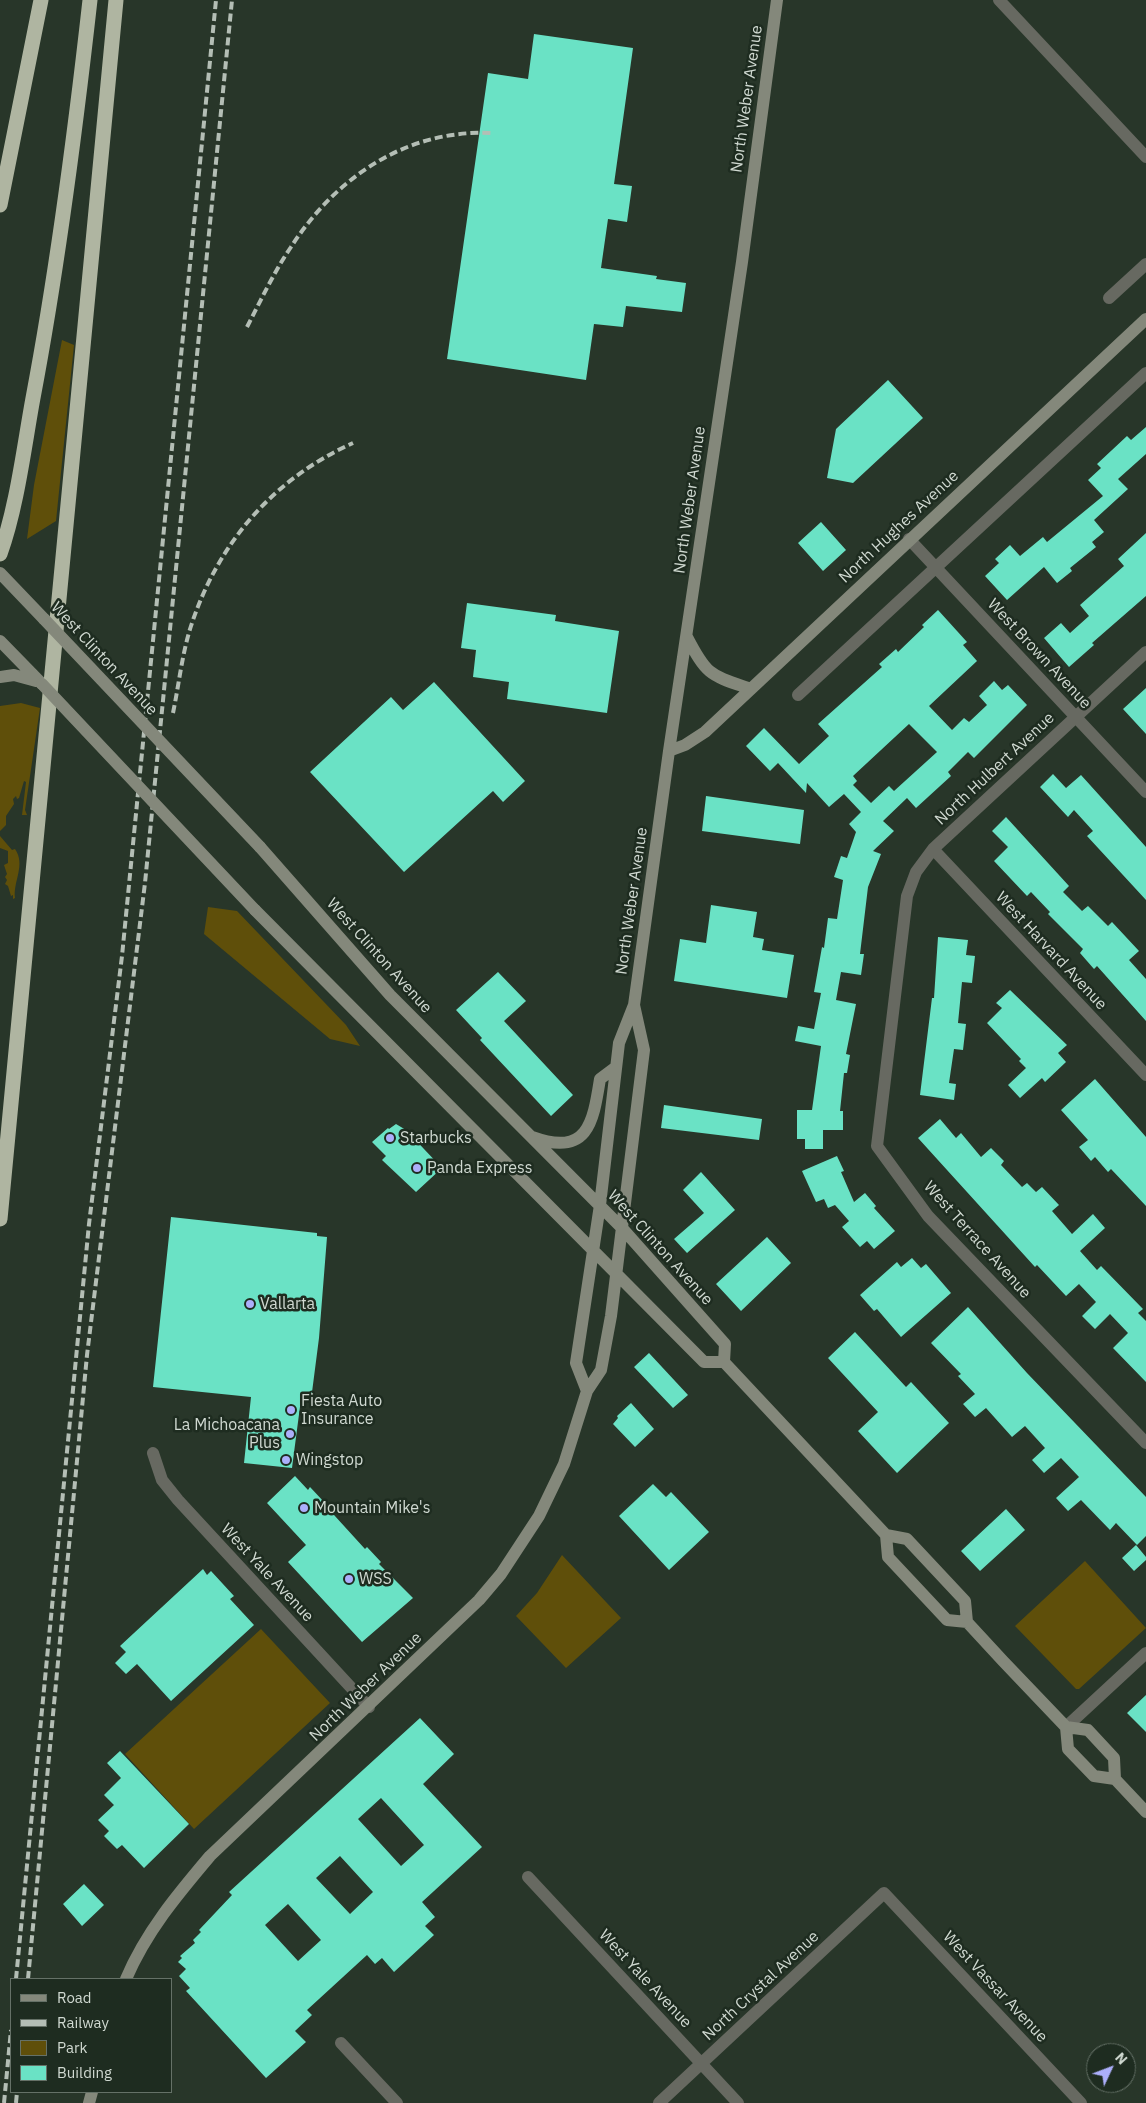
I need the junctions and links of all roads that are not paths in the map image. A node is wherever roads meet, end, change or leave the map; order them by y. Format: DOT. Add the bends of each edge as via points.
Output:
graph roads {
  1 [pos="41,0"];
  2 [pos="90,0"];
  3 [pos="116,0"];
  4 [pos="777,0"];
  5 [pos="999,0"];
  6 [pos="1146,157"];
  7 [pos="0,205"];
  8 [pos="1146,264"];
  9 [pos="1109,298"];
  10 [pos="1146,319"];
  11 [pos="1146,373"];
  12 [pos="909,539"];
  13 [pos="0,554"];
  14 [pos="936,568"];
  15 [pos="0,573"];
  16 [pos="687,637"];
  17 [pos="0,641"];
  18 [pos="1146,652"];
  19 [pos="0,677"];
  20 [pos="42,684"];
  21 [pos="751,689"];
  22 [pos="798,695"];
  23 [pos="1075,716"];
  24 [pos="668,751"];
  25 [pos="1146,792"];
  26 [pos="933,849"];
  27 [pos="634,1004"];
  28 [pos="616,1067"];
  29 [pos="1146,1075"];
  30 [pos="530,1136"];
  31 [pos="600,1205"];
  32 [pos="0,1219"];
  33 [pos="622,1228"];
  34 [pos="593,1250"];
  35 [pos="616,1273"];
  36 [pos="724,1362"];
  37 [pos="587,1391"];
  38 [pos="1146,1443"];
  39 [pos="154,1453"];
  40 [pos="886,1535"];
  41 [pos="967,1622"];
  42 [pos="1146,1653"];
  43 [pos="369,1707"];
  44 [pos="1066,1727"];
  45 [pos="1115,1779"];
  46 [pos="1146,1812"];
  47 [pos="528,1877"];
  48 [pos="884,1893"];
  49 [pos="126,1978"];
  50 [pos="341,2043"];
  51 [pos="702,2064"];
  52 [pos="398,2103"];
  53 [pos="659,2103"];
  54 [pos="738,2103"];
  55 [pos="1081,2103"];
  1 -- 7 [label="highway"];
  2 -- 13 [label="highway" via="58,256 24,446"];
  3 -- 32 [label="highway"];
  4 -- 16 [label="main road, North Weber Avenue"];
  5 -- 6 [label="street"];
  8 -- 9 [label="street"];
  10 -- 12 [label="main road, North Hughes Avenue"];
  11 -- 14 [label="street"];
  12 -- 14 [label="street, West Brown Avenue"];
  12 -- 21 [label="main road, North Hughes Avenue"];
  14 -- 22 [label="street"];
  14 -- 23 [label="street, West Brown Avenue"];
  15 -- 30 [label="main road, West Clinton Avenue, bridge" via="260,848 390,995"];
  16 -- 21 [label="main road" via="705,669 714,676"];
  16 -- 24 [label="main road, North Weber Avenue"];
  17 -- 20 [label="main road"];
  18 -- 23 [label="street, North Hulbert Avenue"];
  19 -- 20 [label="main road" via="25,676"];
  20 -- 34 [label="main road, bridge" via="255,910"];
  21 -- 24 [label="main road, North Hughes Avenue" via="705,732"];
  23 -- 25 [label="street, West Brown Avenue"];
  23 -- 26 [label="street, North Hulbert Avenue"];
  24 -- 27 [label="main road, North Weber Avenue"];
  26 -- 29 [label="street, West Harvard Avenue"];
  26 -- 38 [label="street, West Terrace Avenue" via="916,872 907,896 877,1146 928,1216"];
  27 -- 28 [label="main road, North Weber Avenue" via="619,1043"];
  27 -- 33 [label="main road, North Weber Avenue" via="644,1050"];
  28 -- 30 [label="main road" via="600,1078 595,1113 586,1131 567,1142"];
  28 -- 31 [label="main road, North Weber Avenue"];
  30 -- 31 [label="main road, West Clinton Avenue"];
  31 -- 33 [label="main road, West Clinton Avenue"];
  31 -- 34 [label="main road, North Weber Avenue"];
  33 -- 35 [label="main road, North Weber Avenue"];
  33 -- 36 [label="main road, West Clinton Avenue" via="725,1344"];
  34 -- 35 [label="main road"];
  34 -- 37 [label="main road, North Weber Avenue" via="576,1363"];
  35 -- 36 [label="main road" via="704,1362"];
  35 -- 37 [label="main road, North Weber Avenue" via="601,1370"];
  36 -- 40 [label="main road"];
  37 -- 43 [label="main road, North Weber Avenue" via="561,1471 539,1516 510,1560 479,1600"];
  39 -- 43 [label="street, West Yale Avenue" via="162,1480 178,1500"];
  40 -- 41 [label="main road" via="907,1539 966,1601"];
  40 -- 41 [label="main road" via="888,1557 947,1620"];
  41 -- 44 [label="main road"];
  42 -- 44 [label="street"];
  43 -- 49 [label="main road, North Weber Avenue" via="210,1856 150,1931"];
  44 -- 45 [label="main road" via="1068,1749 1094,1776"];
  44 -- 45 [label="main road" via="1088,1730 1114,1758"];
  45 -- 46 [label="main road"];
  47 -- 51 [label="street, West Yale Avenue"];
  48 -- 51 [label="street, North Crystal Avenue"];
  48 -- 55 [label="street, West Vassar Avenue"];
  50 -- 52 [label="street"];
  51 -- 53 [label="street, North Crystal Avenue"];
  51 -- 54 [label="street, West Yale Avenue"];
}
